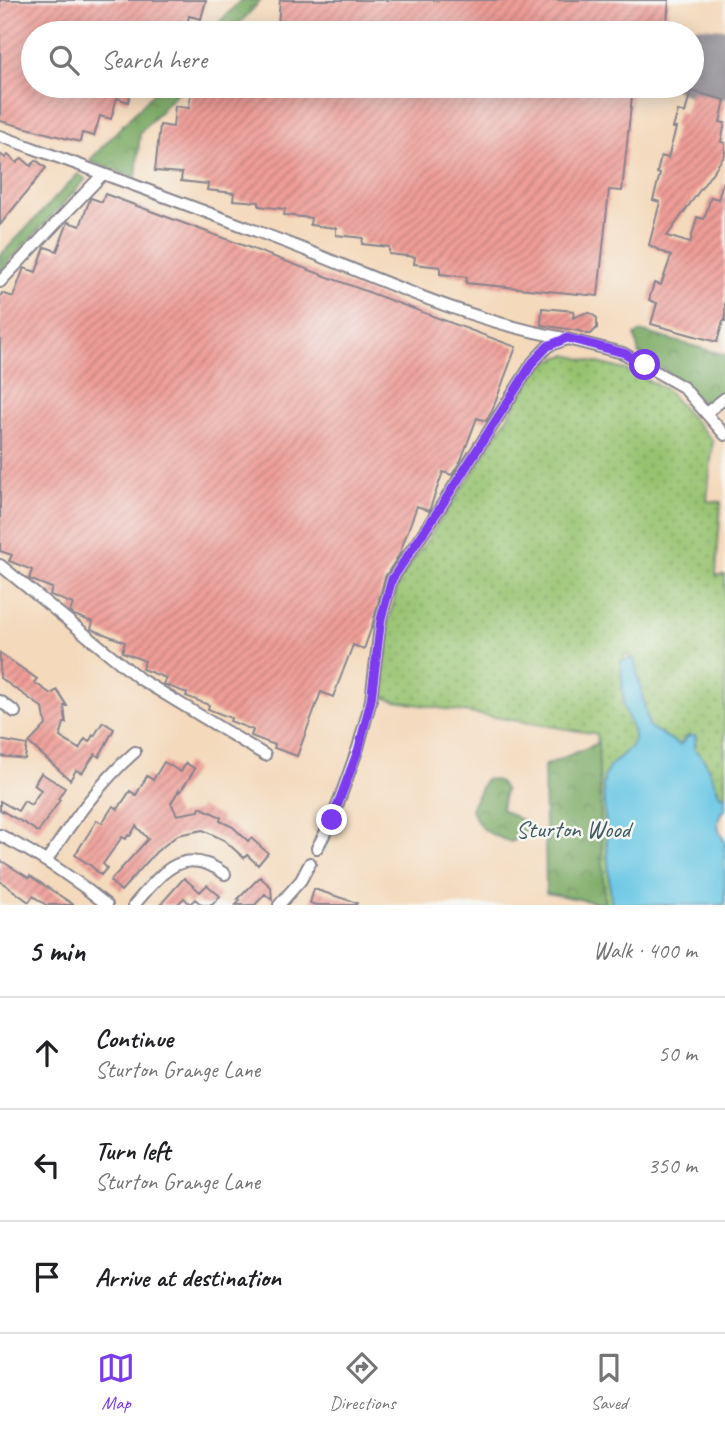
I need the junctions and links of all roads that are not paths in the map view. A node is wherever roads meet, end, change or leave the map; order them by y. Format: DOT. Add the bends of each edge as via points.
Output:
graph roads {
  1 [pos="0,136"];
  2 [pos="103,174"];
  3 [pos="0,282"];
  4 [pos="567,338"];
  5 [pos="725,398"];
  6 [pos="706,413"];
  7 [pos="725,435"];
  8 [pos="0,565"];
  9 [pos="0,701"];
  10 [pos="15,712"];
  11 [pos="135,752"];
  12 [pos="265,755"];
  13 [pos="0,835"];
  14 [pos="317,848"];
  15 [pos="47,860"];
  16 [pos="310,863"];
  17 [pos="225,874"];
  18 [pos="107,905"];
  19 [pos="134,905"];
  20 [pos="279,905"];
  1 -- 2 [label="street"];
  2 -- 3 [label="street"];
  2 -- 4 [label="street" via="455,309"];
  4 -- 6 [label="street" via="624,353 684,387"];
  4 -- 14 [label="street" via="548,346 533,362 392,579 359,748"];
  5 -- 6 [label="street"];
  6 -- 7 [label="street"];
  8 -- 12 [label="street" via="140,679"];
  9 -- 10 [label="street"];
  11 -- 15 [label="street" via="82,809"];
  13 -- 15 [label="street"];
  15 -- 18 [label="street"];
  16 -- 20 [label="street"];
  17 -- 19 [label="street" via="206,863 180,863 164,871"];
}
